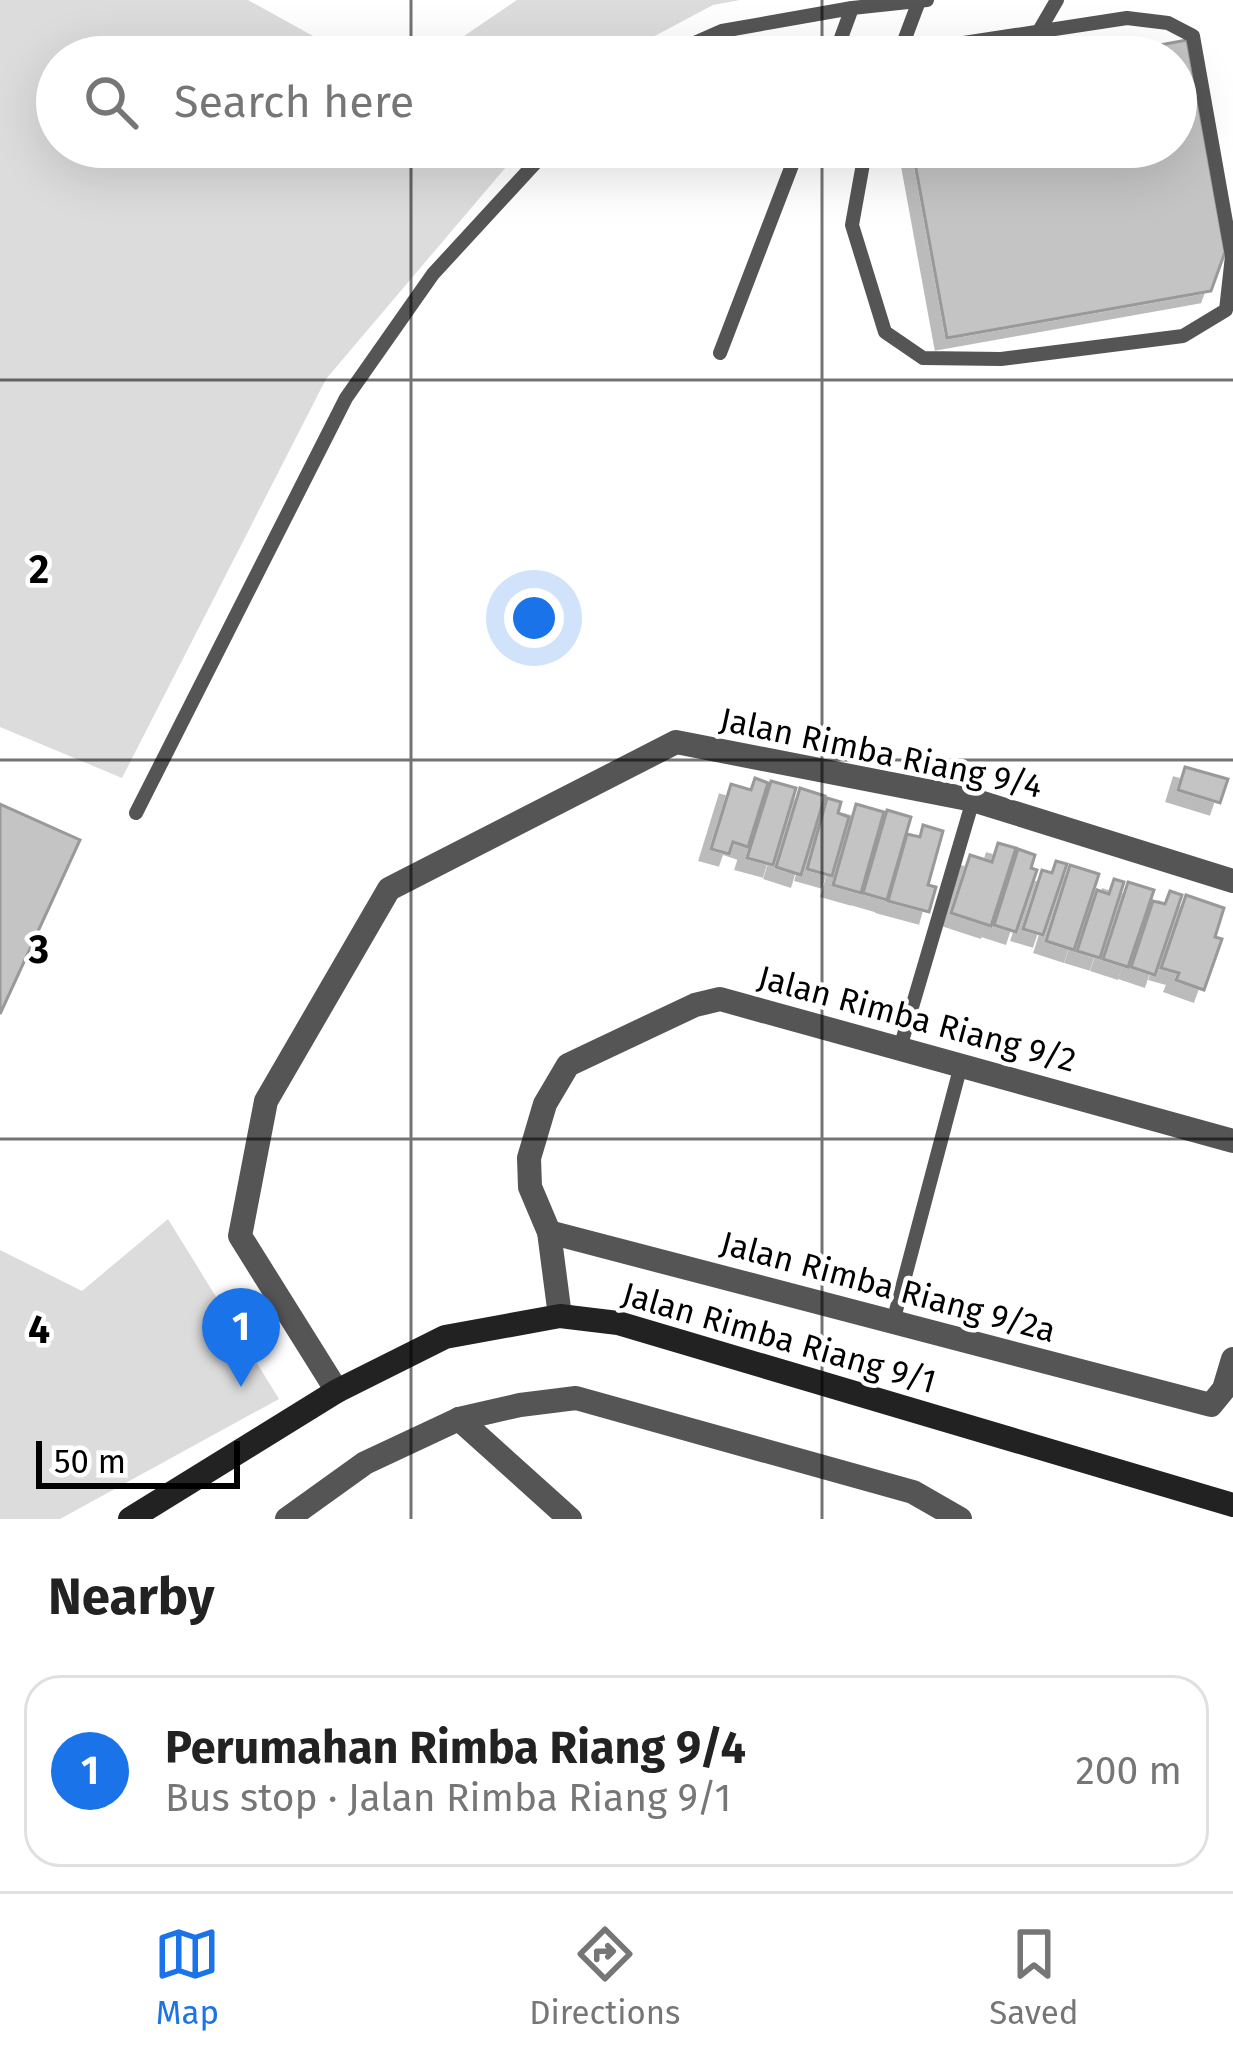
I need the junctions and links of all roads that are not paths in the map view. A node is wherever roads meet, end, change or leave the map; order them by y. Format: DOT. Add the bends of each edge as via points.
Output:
graph roads {
  1 [pos="1057,0"];
  2 [pos="923,1"];
  3 [pos="853,8"];
  4 [pos="1039,31"];
  5 [pos="711,36"];
  6 [pos="842,36"];
  7 [pos="910,36"];
  8 [pos="1007,36"];
  9 [pos="1191,36"];
  10 [pos="1197,59"];
  11 [pos="531,168"];
  12 [pos="792,168"];
  13 [pos="862,168"];
  14 [pos="720,353"];
  15 [pos="973,800"];
  16 [pos="136,813"];
  17 [pos="1233,880"];
  18 [pos="900,1048"];
  19 [pos="961,1065"];
  20 [pos="1233,1141"];
  21 [pos="549,1232"];
  22 [pos="560,1316"];
  23 [pos="893,1322"];
  24 [pos="1233,1359"];
  25 [pos="337,1391"];
  26 [pos="459,1419"];
  27 [pos="1233,1486"];
  28 [pos="1233,1505"];
  29 [pos="1207,1507"];
  30 [pos="130,1519"];
  31 [pos="287,1519"];
  32 [pos="570,1519"];
  33 [pos="959,1519"];
  1 -- 4 [label="lane"];
  2 -- 3 [label="lane"];
  2 -- 7 [label="lane"];
  3 -- 5 [label="lane"];
  3 -- 6 [label="lane"];
  4 -- 8 [label="lane"];
  4 -- 9 [label="lane" via="1127,18 1168,23"];
  10 -- 13 [label="lane" via="1232,256 1226,310 1184,336 1001,359 923,358 885,332 852,225"];
  11 -- 16 [label="lane" via="434,274 346,398"];
  12 -- 14 [label="lane"];
  15 -- 17 [label="street, Jalan Rimba Riang 9/4"];
  15 -- 18 [label="lane"];
  15 -- 25 [label="street, Jalan Rimba Riang 9/4" via="676,742 389,890 266,1101 240,1236"];
  18 -- 19 [label="street, Jalan Rimba Riang 9/2"];
  18 -- 21 [label="street, Jalan Rimba Riang 9/2" via="720,999 568,1065 545,1104 529,1158 530,1187"];
  19 -- 20 [label="street, Jalan Rimba Riang 9/2"];
  19 -- 23 [label="lane"];
  21 -- 22 [label="street, Jalan Rimba Riang 9/2"];
  21 -- 23 [label="street, Jalan Rimba Riang 9/2a"];
  22 -- 25 [label="street, Jalan Rimba Riang 9/1" via="446,1337"];
  22 -- 29 [label="street, Jalan Rimba Riang 9/1" via="619,1323"];
  23 -- 24 [label="street, Jalan Rimba Riang 9/2a" via="1211,1405"];
  25 -- 30 [label="street, Jalan Rimba Riang 9/1"];
  26 -- 31 [label="street" via="365,1462"];
  26 -- 32 [label="street"];
  26 -- 33 [label="street" via="577,1398 913,1492"];
  27 -- 29 [label="street"];
  28 -- 29 [label="street, Jalan Rimba Riang 9/1"];
}
